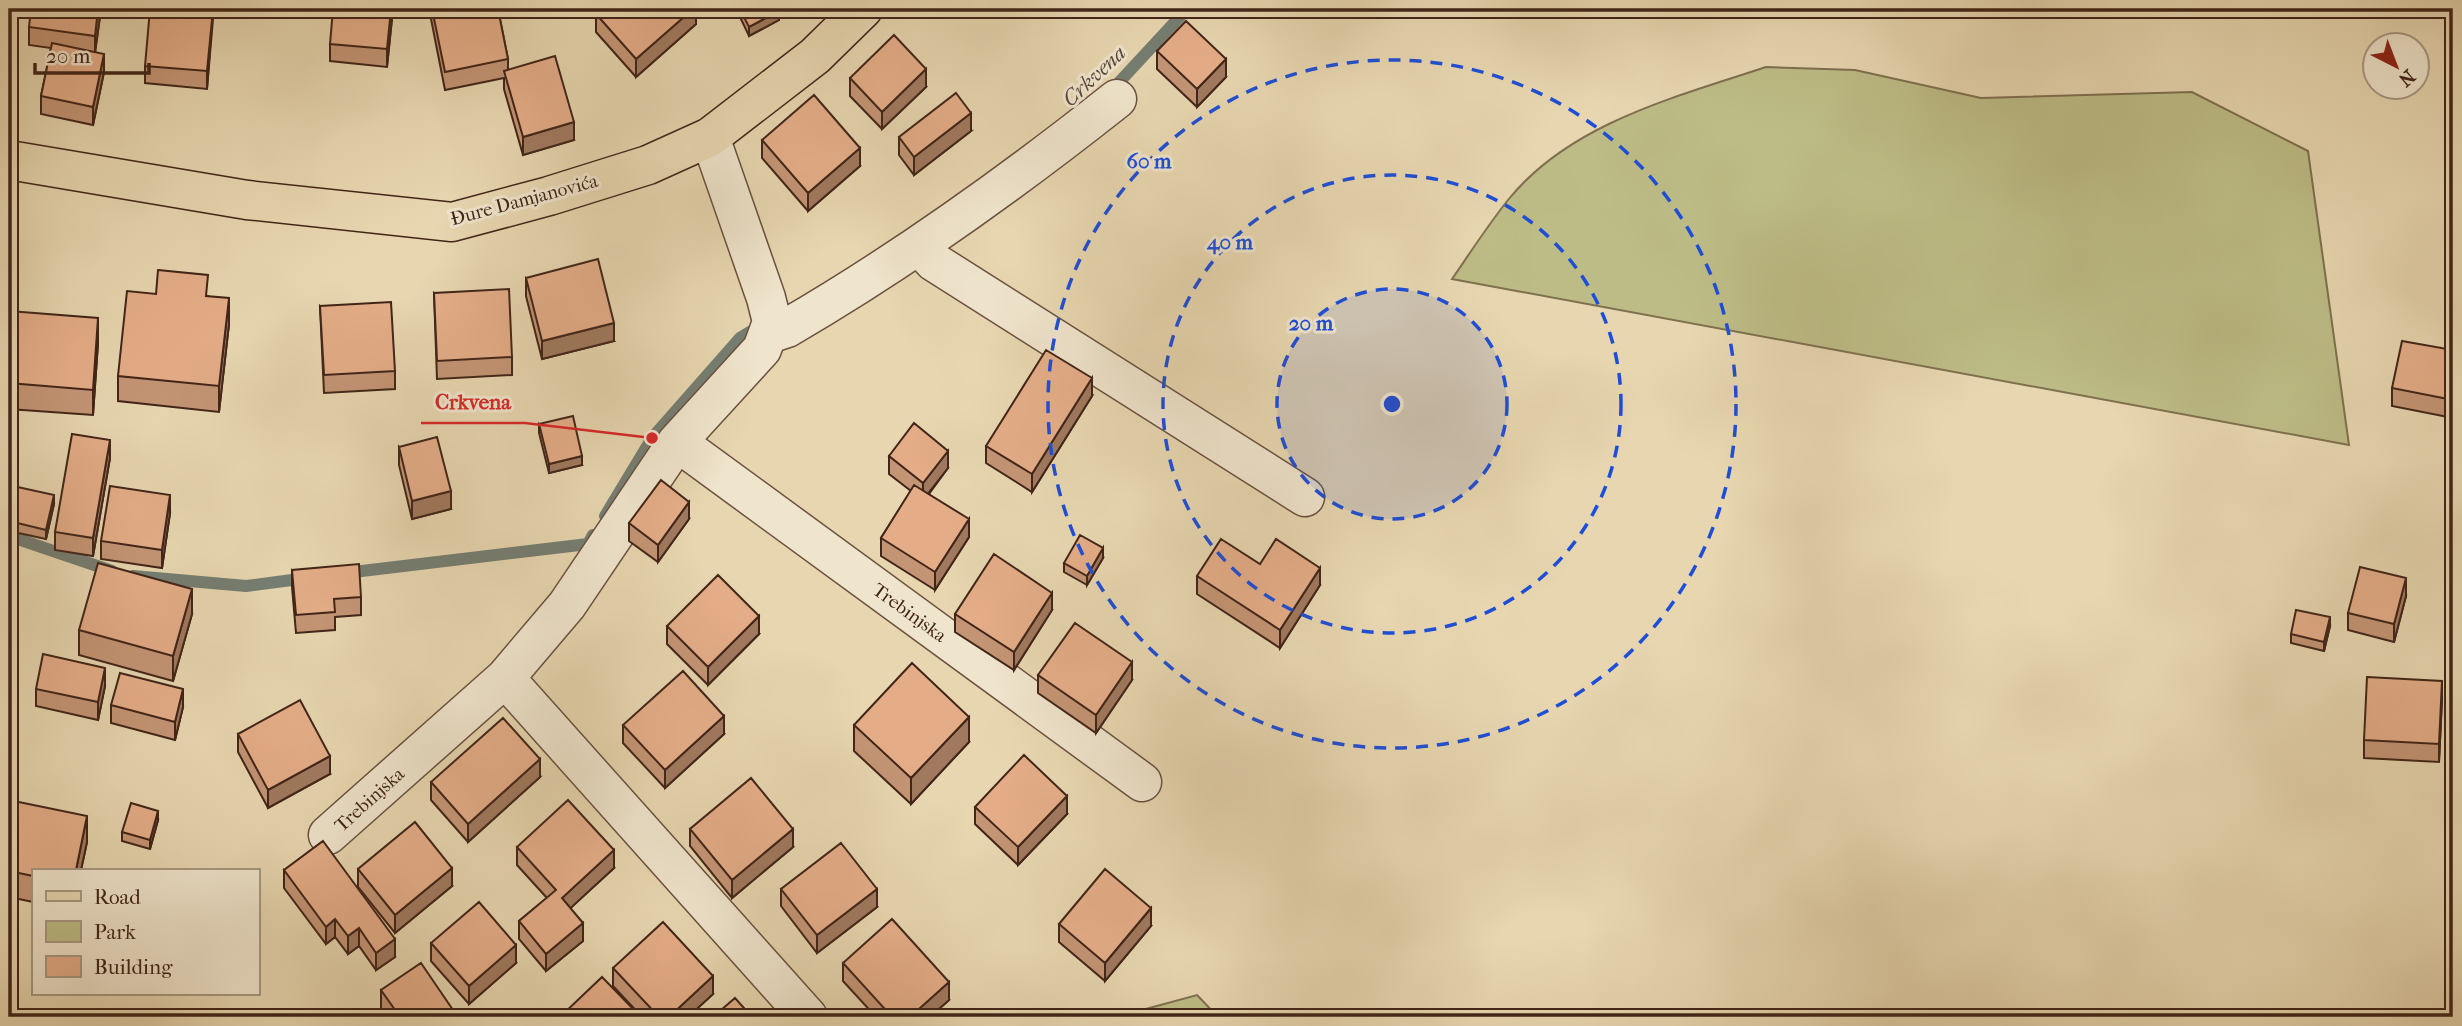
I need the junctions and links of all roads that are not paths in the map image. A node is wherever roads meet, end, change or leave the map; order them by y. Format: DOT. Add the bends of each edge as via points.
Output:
graph roads {
  1 [pos="863,9"];
  2 [pos="1118,99"];
  3 [pos="710,137"];
  4 [pos="9,160"];
  5 [pos="920,247"];
  6 [pos="769,318"];
  7 [pos="677,442"];
  8 [pos="1305,497"];
  9 [pos="505,678"];
  10 [pos="1142,782"];
  11 [pos="328,835"];
  12 [pos="807,1017"];
  1 -- 3 [label="main road, Đure Damjanovića" via="815,56"];
  2 -- 5 [label="street"];
  3 -- 4 [label="main road, Đure Damjanovića" via="648,165 452,222 247,200"];
  3 -- 6 [label="street"];
  5 -- 6 [label="street" via="788,328"];
  5 -- 8 [label="street" via="934,262"];
  6 -- 7 [label="street, Trebinjska" via="762,349"];
  7 -- 9 [label="street, Trebinjska" via="567,605"];
  7 -- 10 [label="street, Trebinjska"];
  9 -- 11 [label="street, Trebinjska"];
  9 -- 12 [label="street"];
}
